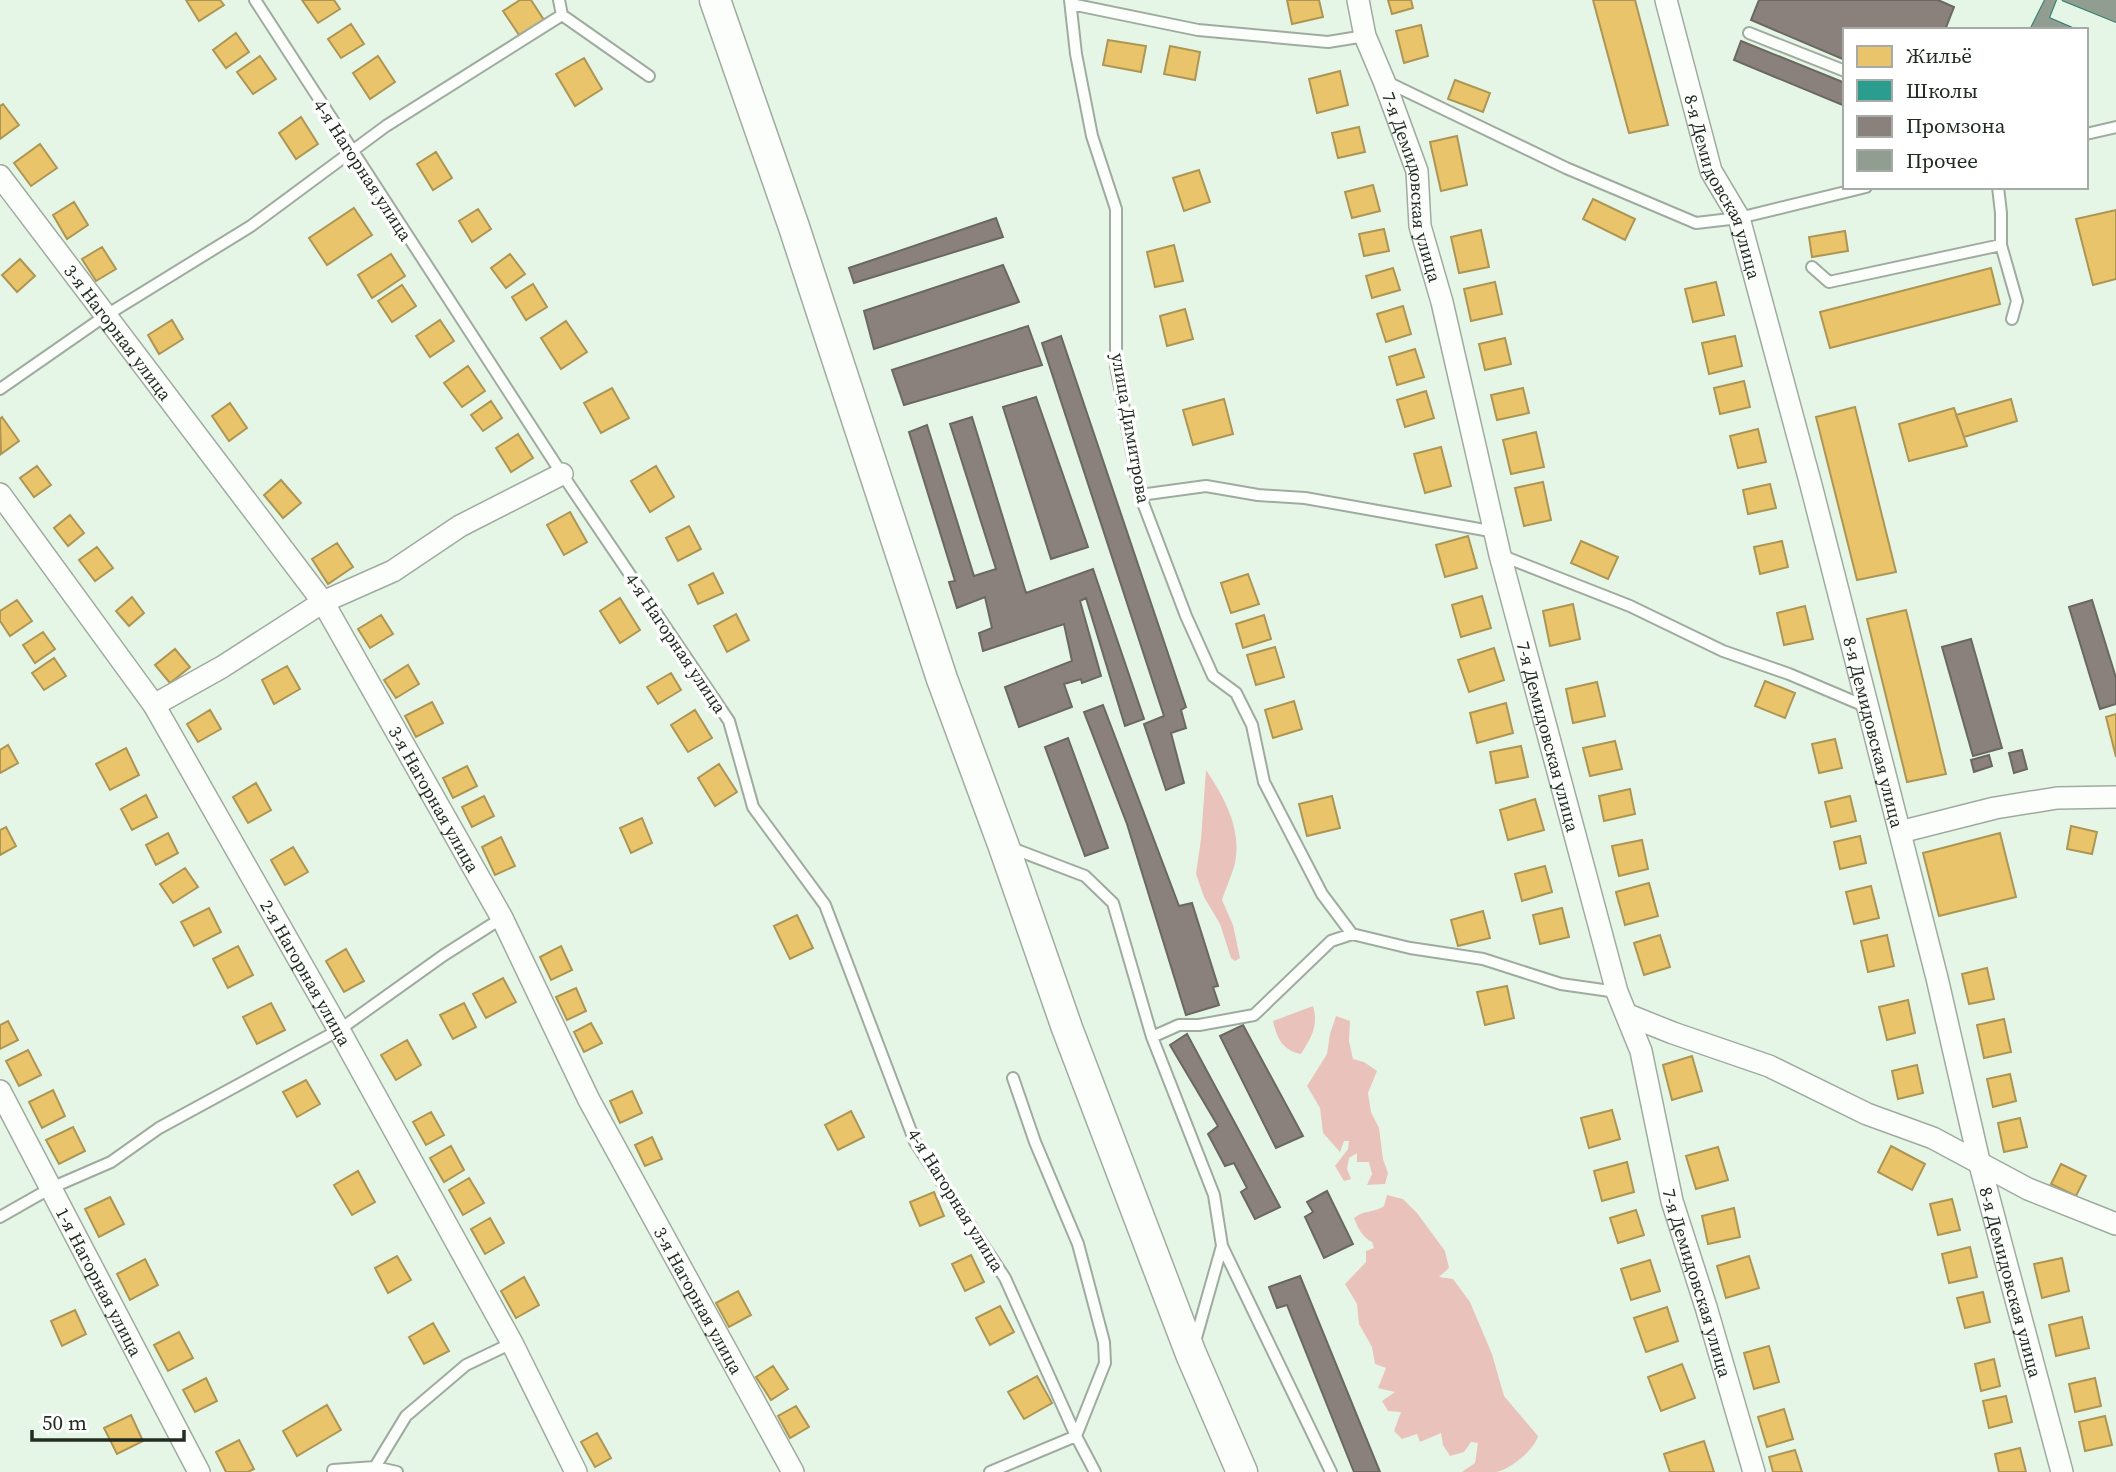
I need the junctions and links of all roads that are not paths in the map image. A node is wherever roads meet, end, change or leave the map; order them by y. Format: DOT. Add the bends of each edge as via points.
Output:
graph roads {
  1 [pos="255,0"];
  2 [pos="559,0"];
  3 [pos="715,0"];
  4 [pos="1357,0"];
  5 [pos="1666,0"];
  6 [pos="1070,2"];
  7 [pos="562,15"];
  8 [pos="1749,33"];
  9 [pos="1364,36"];
  10 [pos="1843,70"];
  11 [pos="649,76"];
  12 [pos="1384,81"];
  13 [pos="2116,127"];
  14 [pos="2088,134"];
  15 [pos="352,153"];
  16 [pos="0,176"];
  17 [pos="1858,189"];
  18 [pos="1998,189"];
  19 [pos="1739,218"];
  20 [pos="2001,246"];
  21 [pos="1812,267"];
  22 [pos="106,317"];
  23 [pos="2012,319"];
  24 [pos="0,389"];
  25 [pos="562,474"];
  26 [pos="0,494"];
  27 [pos="1140,495"];
  28 [pos="1496,532"];
  29 [pos="1500,555"];
  30 [pos="323,602"];
  31 [pos="154,705"];
  32 [pos="1867,707"];
  33 [pos="2116,797"];
  34 [pos="1900,832"];
  35 [pos="1003,844"];
  36 [pos="502,918"];
  37 [pos="1352,934"];
  38 [pos="1617,992"];
  39 [pos="1628,1015"];
  40 [pos="339,1030"];
  41 [pos="1152,1037"];
  42 [pos="1013,1078"];
  43 [pos="0,1091"];
  44 [pos="1979,1161"];
  45 [pos="51,1188"];
  46 [pos="0,1217"];
  47 [pos="2116,1224"];
  48 [pos="1222,1245"];
  49 [pos="512,1343"];
  50 [pos="1191,1354"];
  51 [pos="1076,1436"];
  52 [pos="375,1467"];
  53 [pos="199,1472"];
  54 [pos="333,1472"];
  55 [pos="397,1472"];
  56 [pos="576,1472"];
  57 [pos="793,1472"];
  58 [pos="990,1472"];
  59 [pos="1095,1472"];
  60 [pos="1242,1472"];
  61 [pos="1331,1472"];
  62 [pos="1754,1472"];
  63 [pos="2062,1472"];
  1 -- 15 [label="lane, 4-я Нагорная улица"];
  2 -- 7 [label="lane"];
  3 -- 35 [label="main road" via="942,679"];
  4 -- 9 [label="street, 7-я Демидовская улица"];
  5 -- 19 [label="street, 8-я Демидовская улица" via="1711,171"];
  6 -- 9 [label="lane" via="1210,32 1328,42"];
  6 -- 27 [label="lane, улица Димитрова" via="1091,136 1116,209 1116,366"];
  7 -- 11 [label="lane"];
  7 -- 15 [label="lane" via="386,126"];
  8 -- 10 [label="lane"];
  9 -- 12 [label="street, 7-я Демидовская улица"];
  12 -- 19 [label="lane" via="1566,168 1696,223"];
  12 -- 28 [label="street, 7-я Демидовская улица" via="1417,171 1420,226"];
  13 -- 14 [label="lane"];
  15 -- 22 [label="lane" via="251,226"];
  15 -- 25 [label="lane, 4-я Нагорная улица"];
  16 -- 22 [label="street, 3-я Нагорная улица"];
  17 -- 19 [label="lane"];
  18 -- 20 [label="lane"];
  19 -- 32 [label="street, 8-я Демидовская улица"];
  20 -- 21 [label="lane" via="1829,282"];
  20 -- 23 [label="lane" via="2017,301"];
  22 -- 24 [label="lane"];
  22 -- 30 [label="street, 3-я Нагорная улица"];
  25 -- 30 [label="street" via="460,526 393,571"];
  25 -- 51 [label="lane, 4-я Нагорная улица" via="729,721 753,807 825,905 915,1142 1005,1278"];
  26 -- 31 [label="street, 2-я Нагорная улица"];
  27 -- 28 [label="lane" via="1206,486 1305,498"];
  27 -- 37 [label="lane, улица Димитрова" via="1213,676 1236,694 1252,725 1264,782 1322,894"];
  28 -- 29 [label="street, 7-я Демидовская улица"];
  29 -- 32 [label="lane"];
  29 -- 38 [label="street, 7-я Демидовская улица"];
  30 -- 31 [label="street"];
  30 -- 36 [label="street, 3-я Нагорная улица"];
  31 -- 40 [label="street, 2-я Нагорная улица"];
  32 -- 34 [label="street, 8-я Демидовская улица"];
  33 -- 34 [label="street" via="1995,808"];
  34 -- 44 [label="street, 8-я Демидовская улица"];
  35 -- 41 [label="lane" via="1085,876 1114,903"];
  35 -- 50 [label="main road" via="1067,1028"];
  36 -- 40 [label="lane"];
  36 -- 57 [label="street, 3-я Нагорная улица" via="589,1100"];
  37 -- 38 [label="lane" via="1483,958 1562,984"];
  37 -- 41 [label="lane" via="1331,941 1254,1015 1179,1025"];
  38 -- 39 [label="street, 7-я Демидовская улица"];
  39 -- 44 [label="street" via="1769,1066"];
  39 -- 62 [label="street, 7-я Демидовская улица" via="1641,1051 1672,1201"];
  40 -- 45 [label="lane" via="159,1128 111,1162"];
  40 -- 49 [label="street, 2-я Нагорная улица"];
  41 -- 48 [label="lane" via="1214,1195"];
  42 -- 51 [label="lane" via="1078,1244 1104,1342 1105,1363"];
  43 -- 45 [label="street, 1-я Нагорная улица"];
  44 -- 47 [label="street" via="2028,1189"];
  44 -- 63 [label="street, 8-я Демидовская улица"];
  45 -- 46 [label="lane"];
  45 -- 53 [label="street, 1-я Нагорная улица"];
  48 -- 50 [label="lane"];
  48 -- 61 [label="lane"];
  49 -- 52 [label="lane" via="466,1365 406,1416"];
  49 -- 56 [label="street, 2-я Нагорная улица"];
  50 -- 60 [label="main road"];
  51 -- 58 [label="lane"];
  51 -- 59 [label="lane, 4-я Нагорная улица"];
  52 -- 54 [label="lane"];
  52 -- 55 [label="lane"];
}
